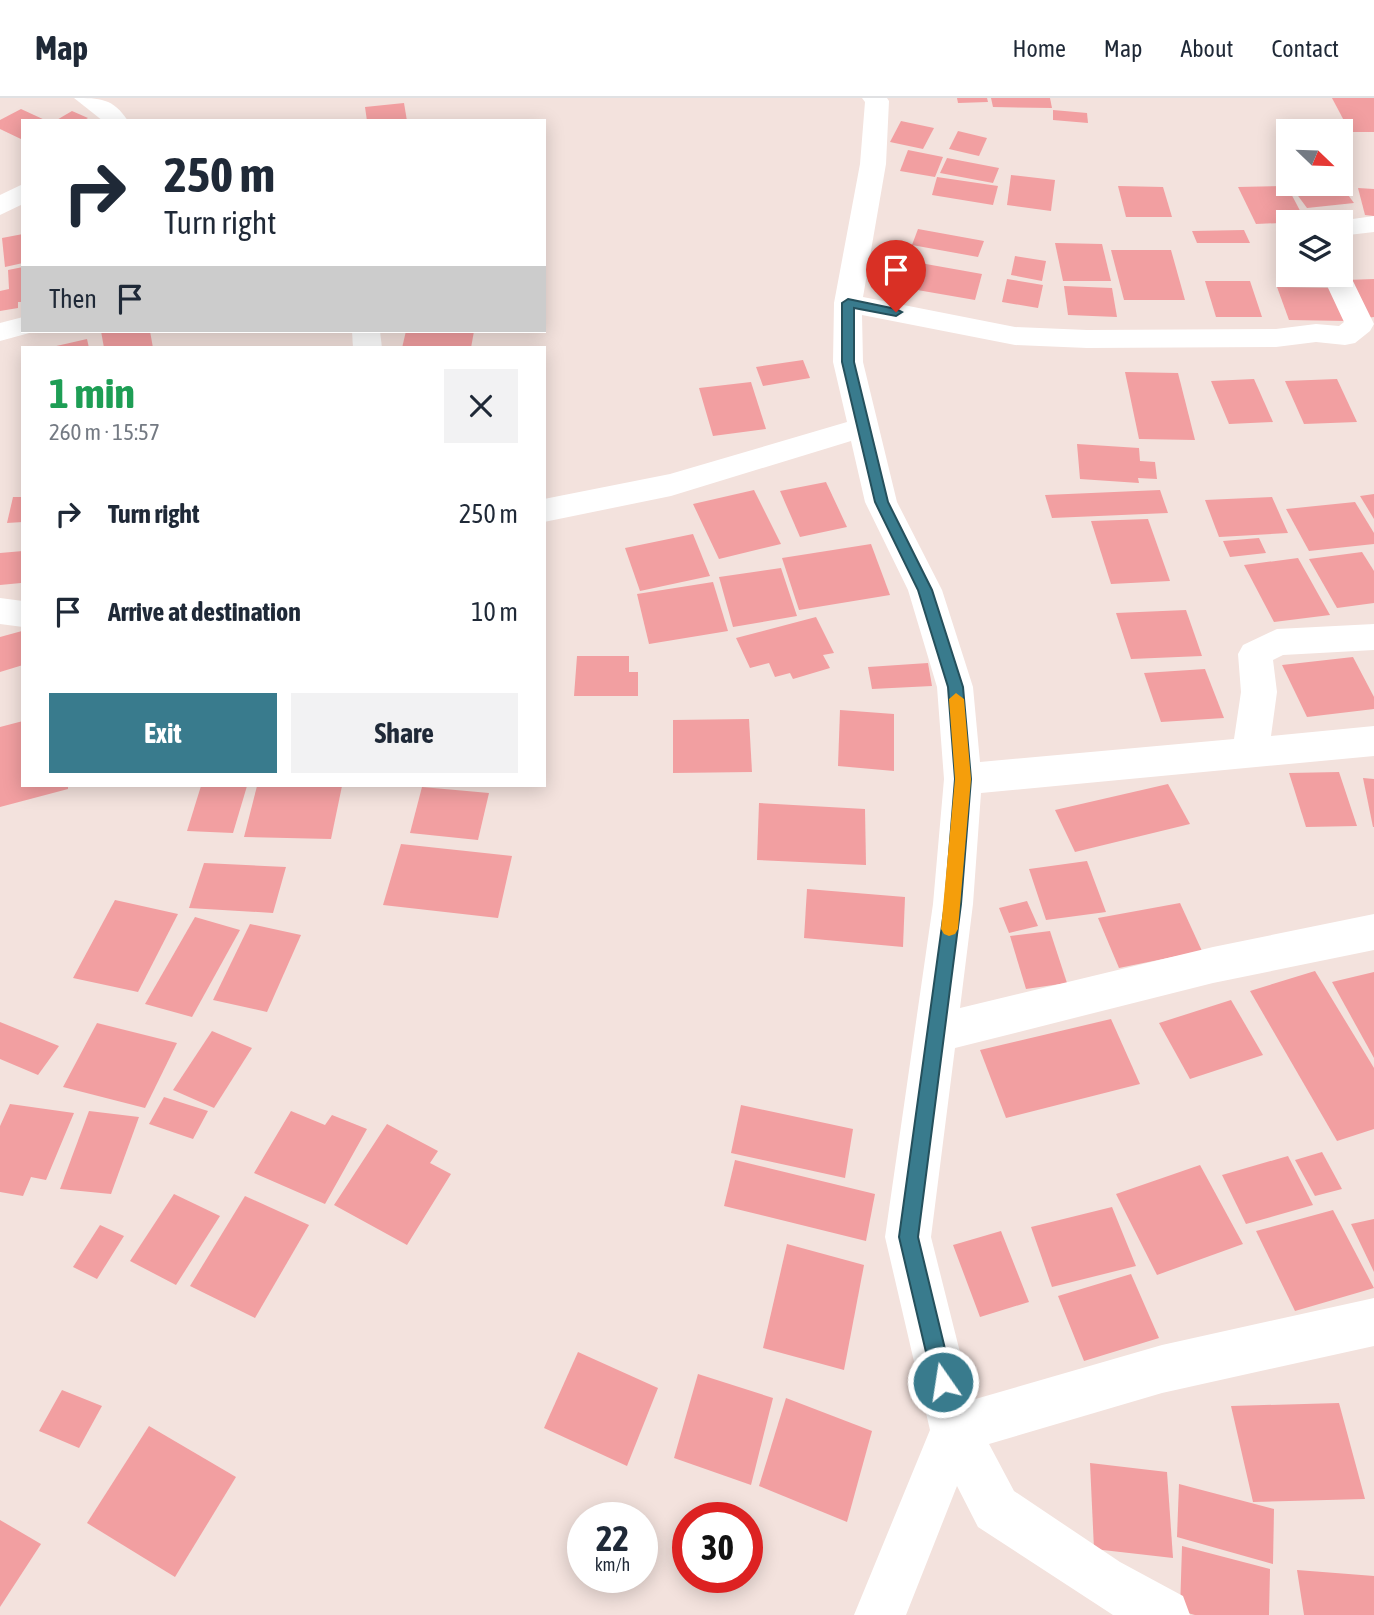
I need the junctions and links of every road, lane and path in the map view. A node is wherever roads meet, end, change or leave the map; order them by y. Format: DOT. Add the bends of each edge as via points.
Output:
graph roads {
  1 [pos="86,98"];
  2 [pos="874,98"];
  3 [pos="115,119"];
  4 [pos="21,193"];
  5 [pos="0,207"];
  6 [pos="1374,224"];
  7 [pos="1353,226"];
  8 [pos="1342,287"];
  9 [pos="848,303"];
  10 [pos="21,327"];
  11 [pos="0,332"];
  12 [pos="864,427"];
  13 [pos="546,511"];
  14 [pos="0,611"];
  15 [pos="21,614"];
  16 [pos="1374,637"];
  17 [pos="1374,741"];
  18 [pos="1250,752"];
  19 [pos="963,779"];
  20 [pos="1374,932"];
  21 [pos="934,1033"];
  22 [pos="1374,1322"];
  23 [pos="955,1430"];
  24 [pos="880,1615"];
  25 [pos="1164,1615"];
  1 -- 3 [label="street"];
  2 -- 9 [label="street" via="873,164"];
  4 -- 5 [label="street"];
  6 -- 7 [label="street"];
  8 -- 9 [label="street" via="1360,325 1345,336 1087,339 1015,335"];
  9 -- 12 [label="street" via="848,362"];
  10 -- 11 [label="street"];
  12 -- 13 [label="street" via="671,485"];
  12 -- 19 [label="street" via="881,502 925,590 955,687"];
  14 -- 15 [label="street"];
  16 -- 18 [label="street" via="1277,642 1255,654 1259,692"];
  17 -- 18 [label="street"];
  18 -- 19 [label="street"];
  19 -- 21 [label="street" via="953,904"];
  20 -- 21 [label="street" via="1213,965"];
  21 -- 23 [label="street" via="908,1237"];
  22 -- 23 [label="street" via="1161,1369"];
  23 -- 24 [label="street"];
  23 -- 25 [label="street" via="996,1509"];
}
